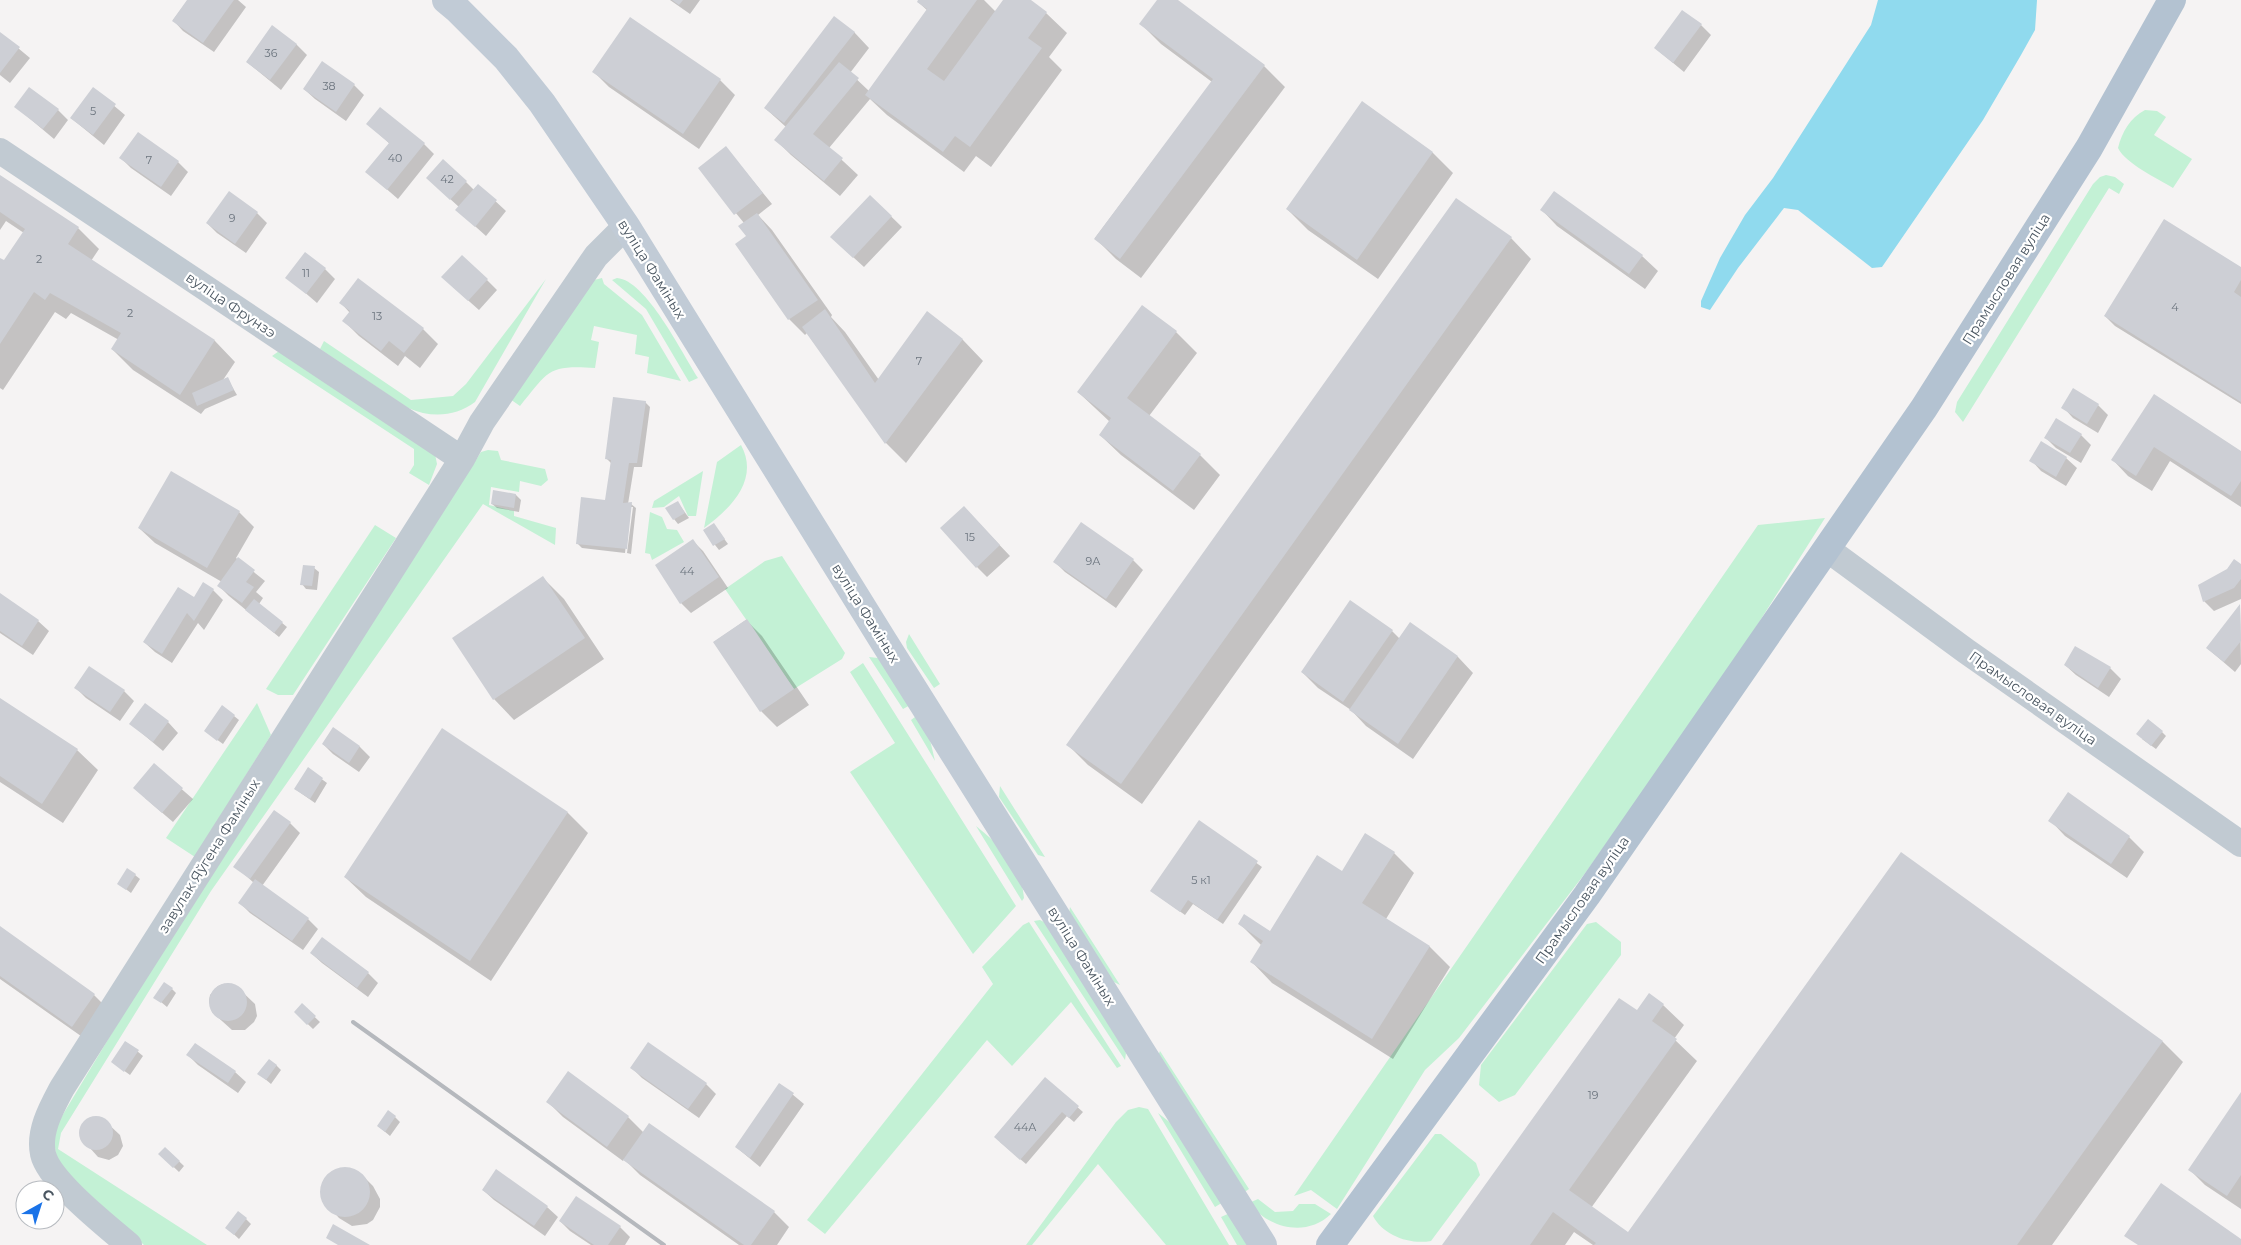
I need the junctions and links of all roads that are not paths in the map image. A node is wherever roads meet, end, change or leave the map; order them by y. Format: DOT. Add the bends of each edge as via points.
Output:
graph roads {
  1 [pos="446,0"];
  2 [pos="2172,0"];
  3 [pos="0,151"];
  4 [pos="626,226"];
  5 [pos="462,459"];
  6 [pos="1827,549"];
  7 [pos="2241,844"];
  8 [pos="130,1245"];
  9 [pos="1263,1245"];
  10 [pos="1330,1245"];
  1 -- 4 [label="main road, вуліца Фаміных" via="506,58 542,103"];
  2 -- 6 [label="main road, Прамысловая вуліца" via="2084,156 1924,408"];
  3 -- 5 [label="street, вуліца Фрунзэ"];
  4 -- 5 [label="street, завулак Яўгена Фаміных" via="596,256 482,422"];
  4 -- 9 [label="main road, вуліца Фаміных"];
  5 -- 8 [label="street, завулак Яўгена Фаміных" via="182,897 49,1113 43,1153 51,1172 96,1217"];
  6 -- 7 [label="street, Прамысловая вуліца"];
  6 -- 10 [label="main road, Прамысловая вуліца" via="1587,895"];
}
